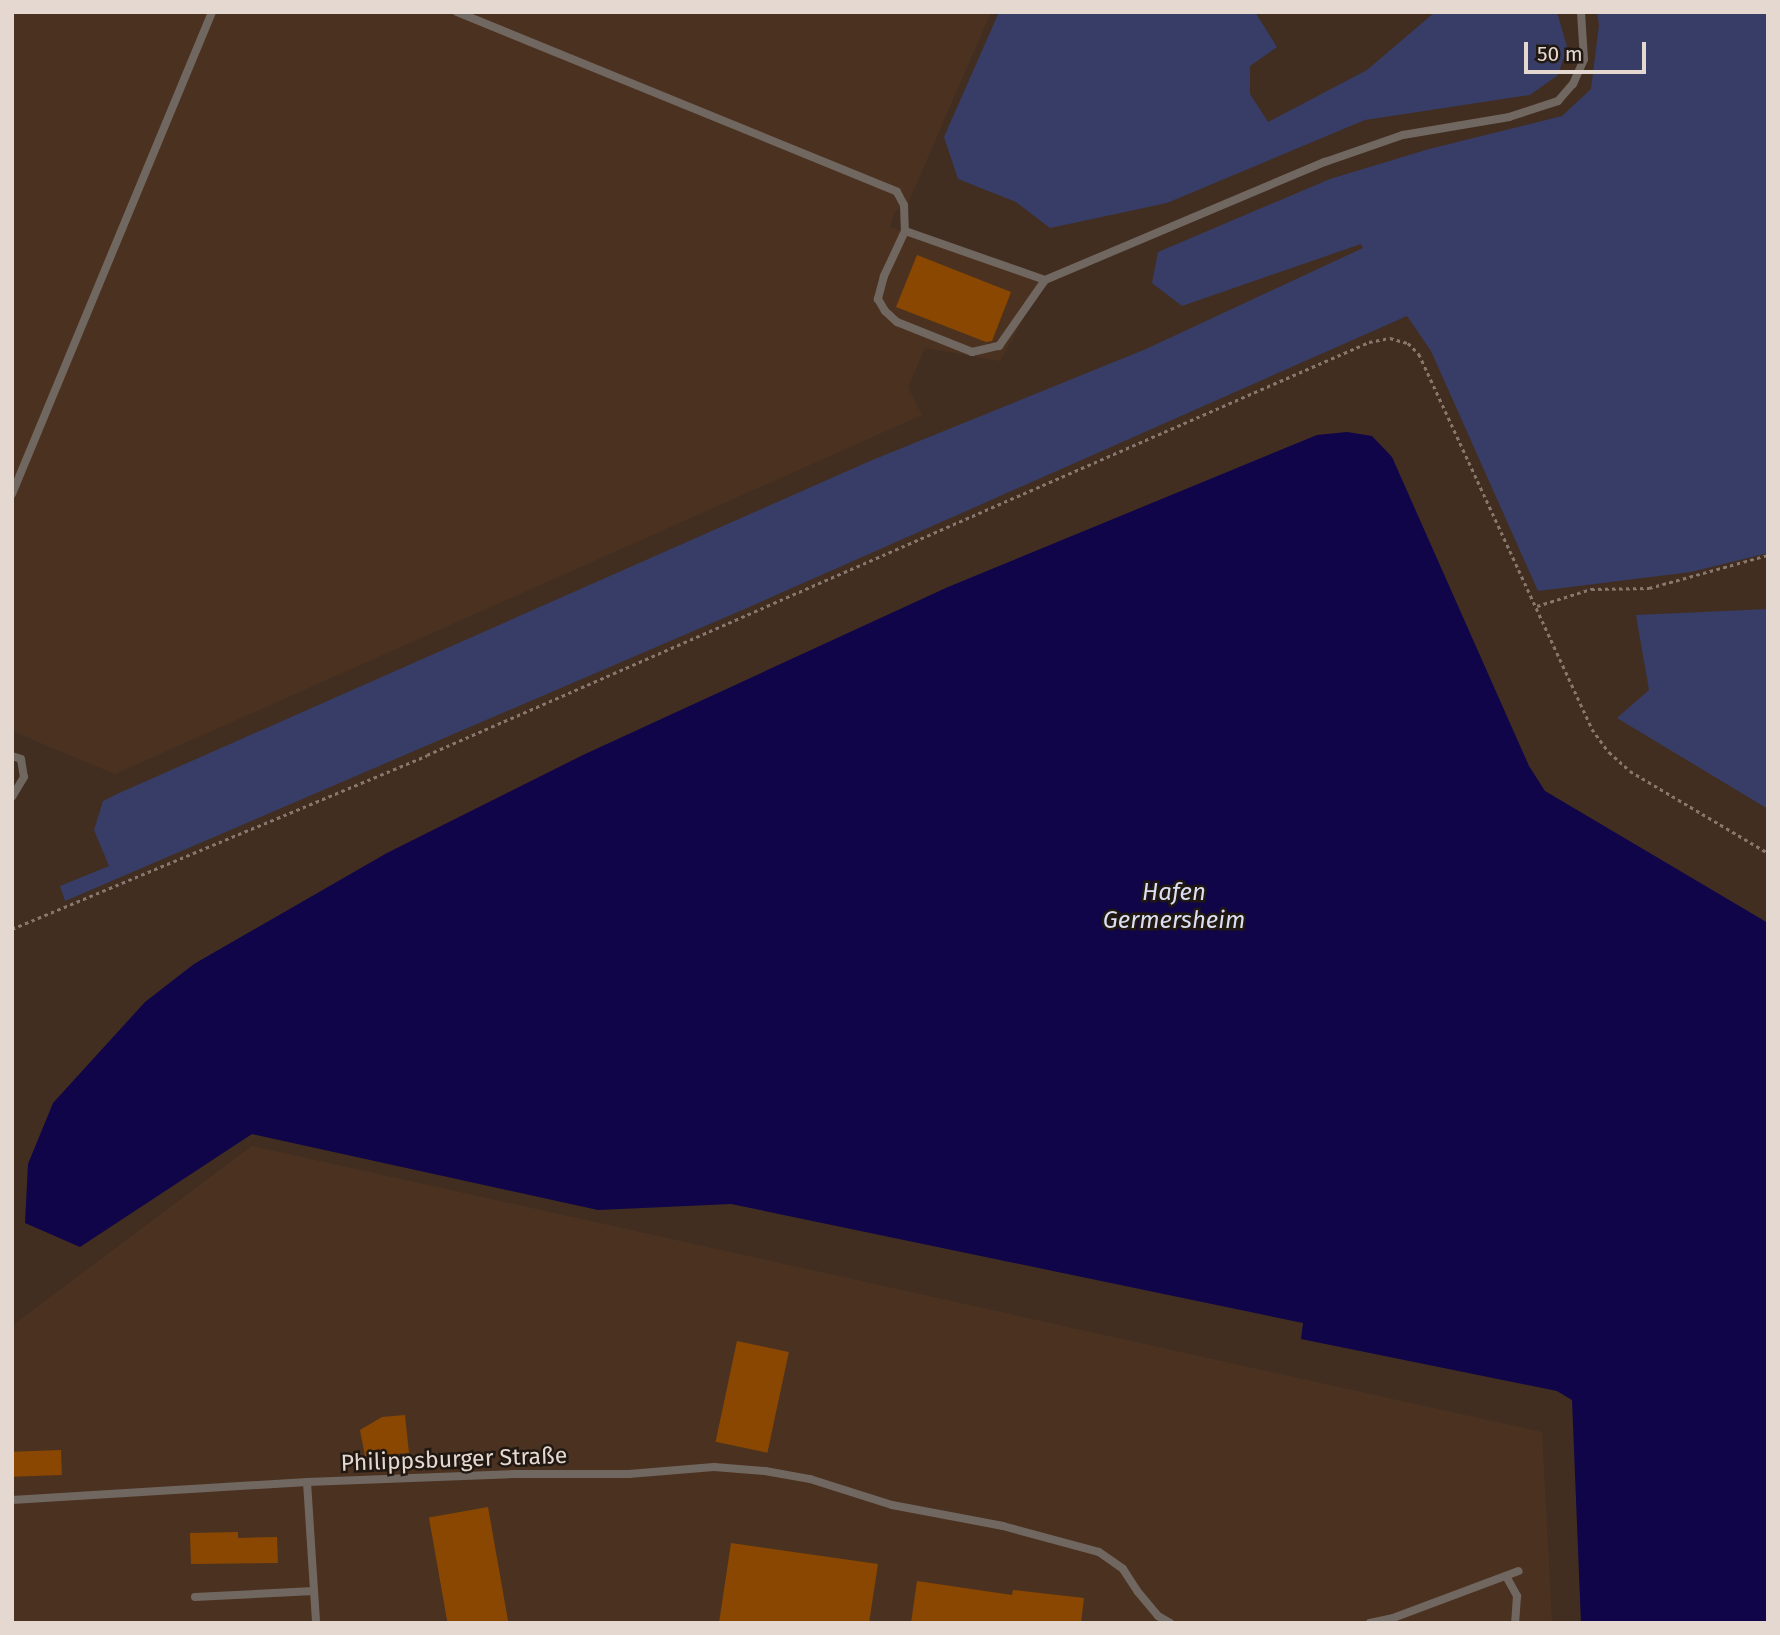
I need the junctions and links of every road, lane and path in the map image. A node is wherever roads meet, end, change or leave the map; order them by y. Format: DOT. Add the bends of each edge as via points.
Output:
graph roads {
  1 [pos="212,12"];
  2 [pos="457,12"];
  3 [pos="1581,12"];
  4 [pos="905,231"];
  5 [pos="1045,280"];
  6 [pos="12,494"];
  7 [pos="1768,555"];
  8 [pos="1537,606"];
  9 [pos="12,756"];
  10 [pos="12,797"];
  11 [pos="1768,853"];
  12 [pos="12,929"];
  13 [pos="307,1482"];
  14 [pos="12,1500"];
  15 [pos="1519,1571"];
  16 [pos="1506,1576"];
  17 [pos="314,1591"];
  18 [pos="195,1597"];
  19 [pos="316,1623"];
  20 [pos="1170,1623"];
  21 [pos="1370,1623"];
  22 [pos="1515,1623"];
  1 -- 6 [label="lane"];
  2 -- 4 [label="lane" via="897,192 904,205"];
  3 -- 5 [label="lane" via="1584,59 1573,84 1558,101 1509,117 1403,135 1325,162"];
  4 -- 5 [label="lane"];
  4 -- 5 [label="lane" via="878,299 897,322 972,352 999,346"];
  7 -- 8 [label="path" via="1648,587 1591,589"];
  8 -- 11 [label="path" via="1592,729 1609,752 1630,771"];
  8 -- 12 [label="path" via="1419,354 1408,343 1390,338 1369,342 426,755"];
  9 -- 10 [label="lane" via="21,759 24,777"];
  13 -- 14 [label="lane, Philippsburger Straße"];
  13 -- 17 [label="lane"];
  13 -- 20 [label="lane, Philippsburger Straße" via="629,1474 714,1467 765,1471 1100,1552 1123,1569 1158,1616"];
  15 -- 16 [label="lane"];
  16 -- 21 [label="lane"];
  16 -- 22 [label="lane" via="1517,1596"];
  17 -- 18 [label="lane"];
  17 -- 19 [label="lane"];
}
